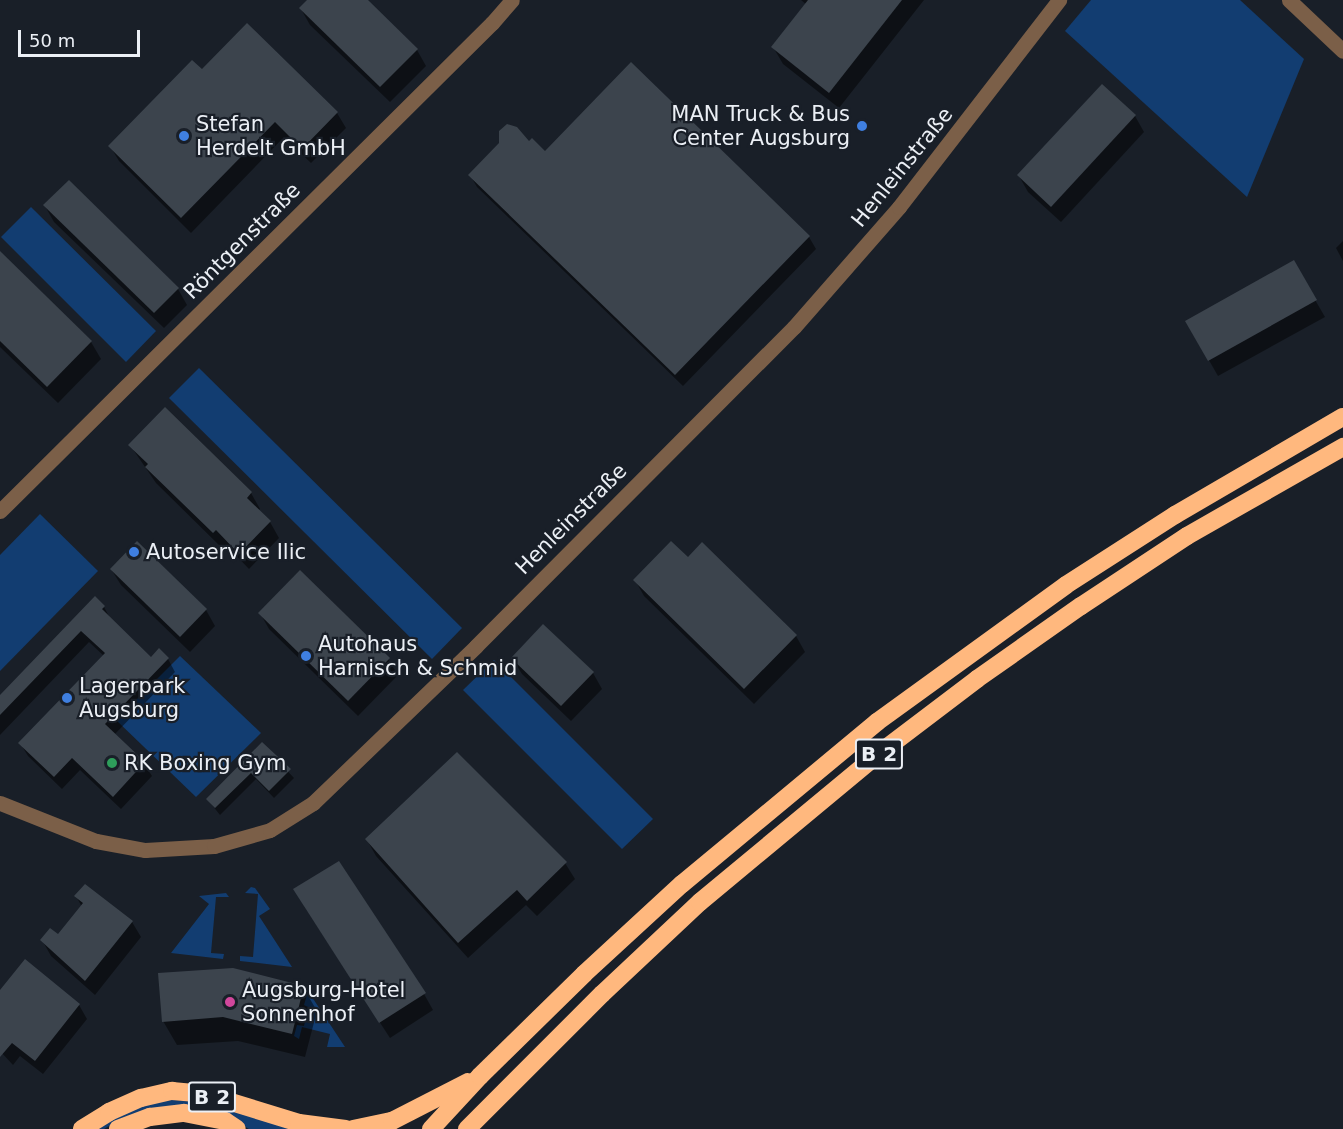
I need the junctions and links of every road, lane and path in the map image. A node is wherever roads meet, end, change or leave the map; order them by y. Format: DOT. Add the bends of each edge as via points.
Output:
graph roads {
  1 [pos="512,0"];
  2 [pos="1059,0"];
  3 [pos="1288,0"];
  4 [pos="1343,51"];
  5 [pos="1343,417"];
  6 [pos="1343,447"];
  7 [pos="0,511"];
  8 [pos="0,803"];
  9 [pos="480,1076"];
  10 [pos="82,1129"];
  11 [pos="118,1129"];
  12 [pos="237,1129"];
  13 [pos="346,1129"];
  14 [pos="353,1129"];
  15 [pos="431,1129"];
  16 [pos="467,1129"];
  1 -- 7 [label="street, Röntgenstraße"];
  2 -- 8 [label="street, Henleinstraße" via="926,175 794,327 476,646 313,803 270,830 214,846 145,850 96,841"];
  3 -- 4 [label="street"];
  5 -- 9 [label="highway, B 2" via="1175,515 1066,585 877,722 682,884"];
  6 -- 16 [label="highway, B 2" via="1187,536 1081,606 877,755 692,910"];
  9 -- 14 [label="highway, B 2" via="392,1121"];
  9 -- 15 [label="highway, B 2"];
  10 -- 13 [label="highway, B 2" via="141,1098 172,1091 205,1094 299,1123"];
  11 -- 12 [label="highway, B 2" via="150,1117 184,1113 225,1121"];
}
